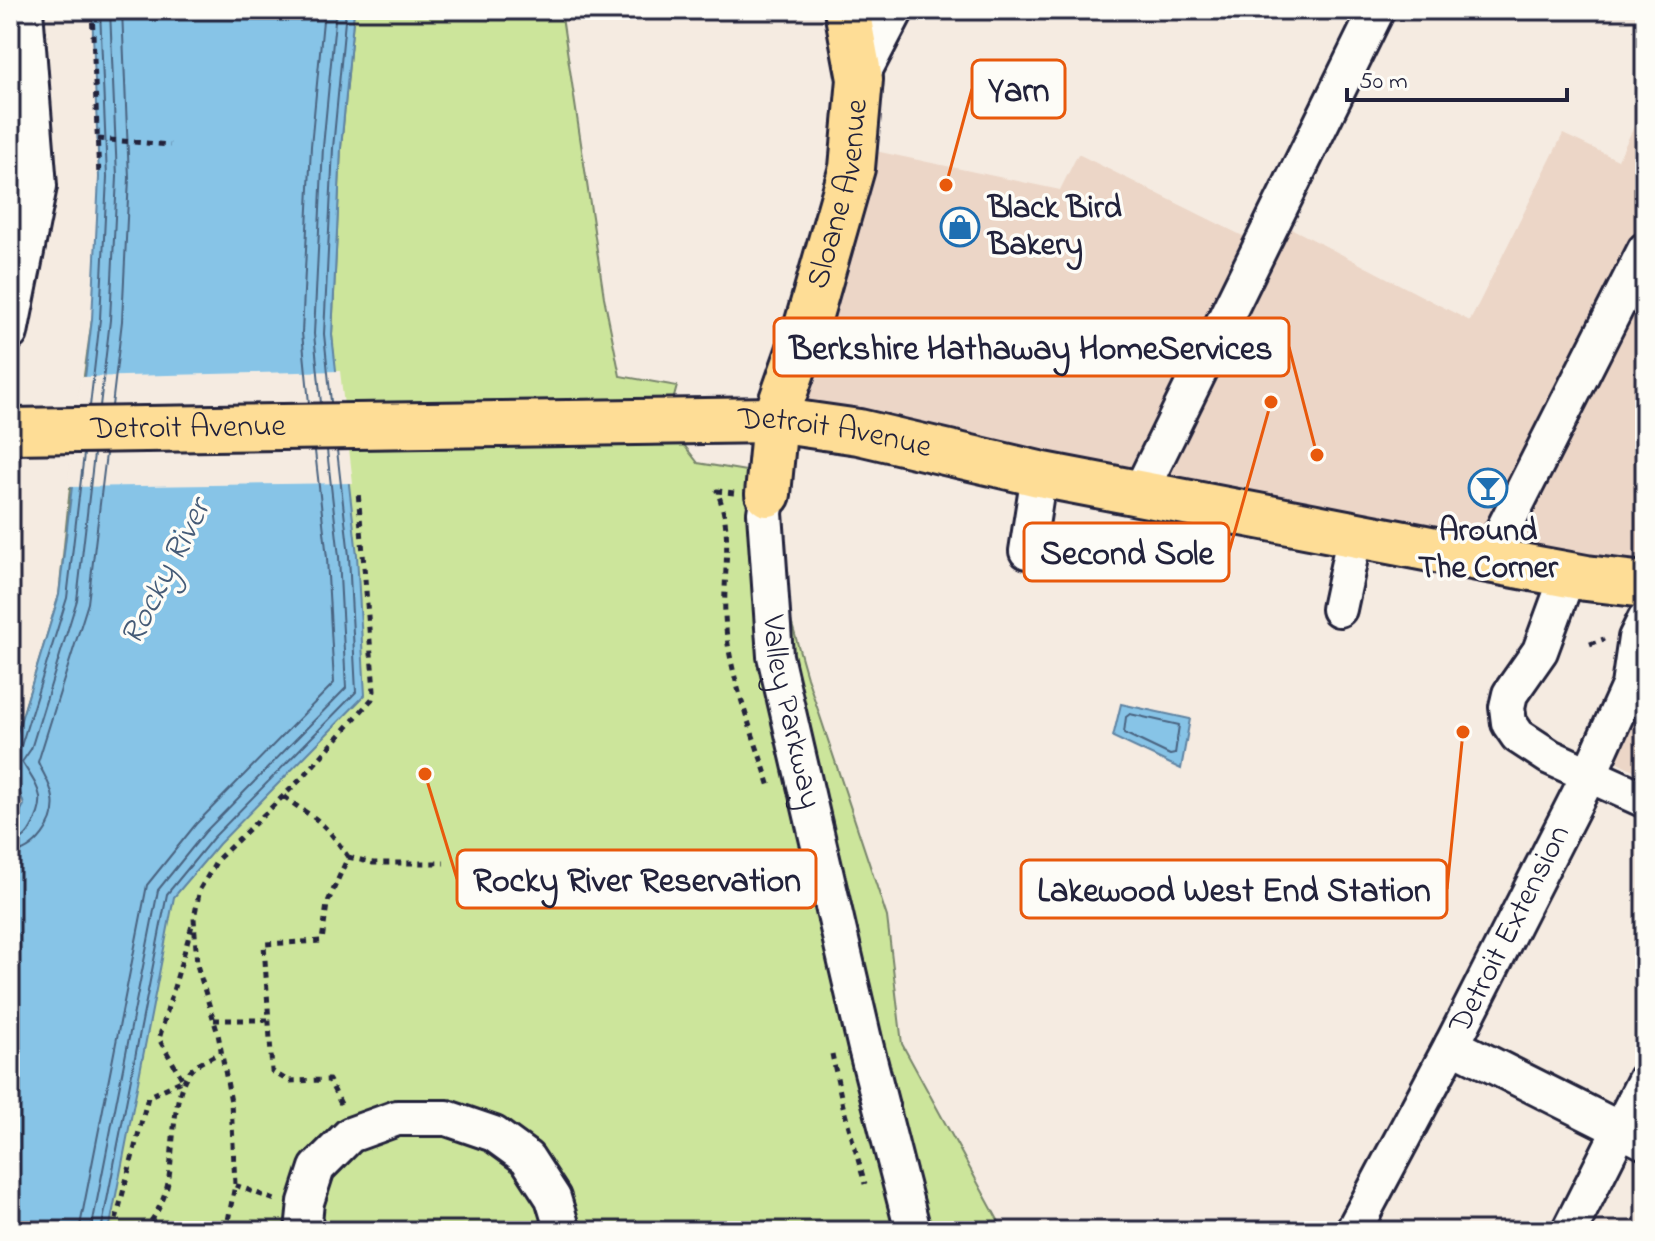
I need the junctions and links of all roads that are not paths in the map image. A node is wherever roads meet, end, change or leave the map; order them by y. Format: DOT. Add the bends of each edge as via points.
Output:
graph roads {
  1 [pos="25,10"];
  2 [pos="847,10"];
  3 [pos="896,10"];
  4 [pos="1377,10"];
  5 [pos="860,79"];
  6 [pos="1645,250"];
  7 [pos="10,333"];
  8 [pos="775,420"];
  9 [pos="10,431"];
  10 [pos="1039,474"];
  11 [pos="1140,492"];
  12 [pos="768,494"];
  13 [pos="1355,534"];
  14 [pos="1027,551"];
  15 [pos="1488,560"];
  16 [pos="1568,575"];
  17 [pos="1645,585"];
  18 [pos="1339,609"];
  19 [pos="1645,620"];
  20 [pos="1589,775"];
  21 [pos="1645,800"];
  22 [pos="1452,1045"];
  23 [pos="1645,1080"];
  24 [pos="1633,1136"];
  25 [pos="304,1221"];
  26 [pos="563,1231"];
  27 [pos="913,1231"];
  28 [pos="1353,1231"];
  29 [pos="1569,1231"];
  1 -- 7 [label="street" via="39,186"];
  2 -- 5 [label="main road, Sloane Avenue"];
  3 -- 5 [label="street"];
  4 -- 11 [label="street"];
  5 -- 8 [label="main road, Sloane Avenue" via="852,168"];
  6 -- 15 [label="street"];
  8 -- 9 [label="main road, Detroit Avenue"];
  8 -- 10 [label="main road, Detroit Avenue" via="859,432"];
  8 -- 12 [label="main road, Valley Parkway"];
  10 -- 11 [label="main road, Detroit Avenue"];
  10 -- 14 [label="street"];
  11 -- 13 [label="main road, Detroit Avenue"];
  12 -- 27 [label="street, Valley Parkway" via="775,656"];
  13 -- 15 [label="main road, Detroit Avenue"];
  13 -- 18 [label="street"];
  15 -- 16 [label="main road, Detroit Avenue"];
  16 -- 17 [label="main road, Detroit Avenue"];
  16 -- 20 [label="street" via="1540,651 1510,694 1507,707 1518,736"];
  19 -- 20 [label="street, Detroit Extension" via="1636,638 1629,686"];
  20 -- 21 [label="street"];
  20 -- 22 [label="street, Detroit Extension"];
  22 -- 24 [label="street"];
  22 -- 28 [label="street, Detroit Extension"];
  23 -- 24 [label="street"];
  24 -- 29 [label="street"];
  25 -- 26 [label="street" via="317,1168 350,1135 397,1118 447,1118 494,1134 527,1158 553,1198"];
}
